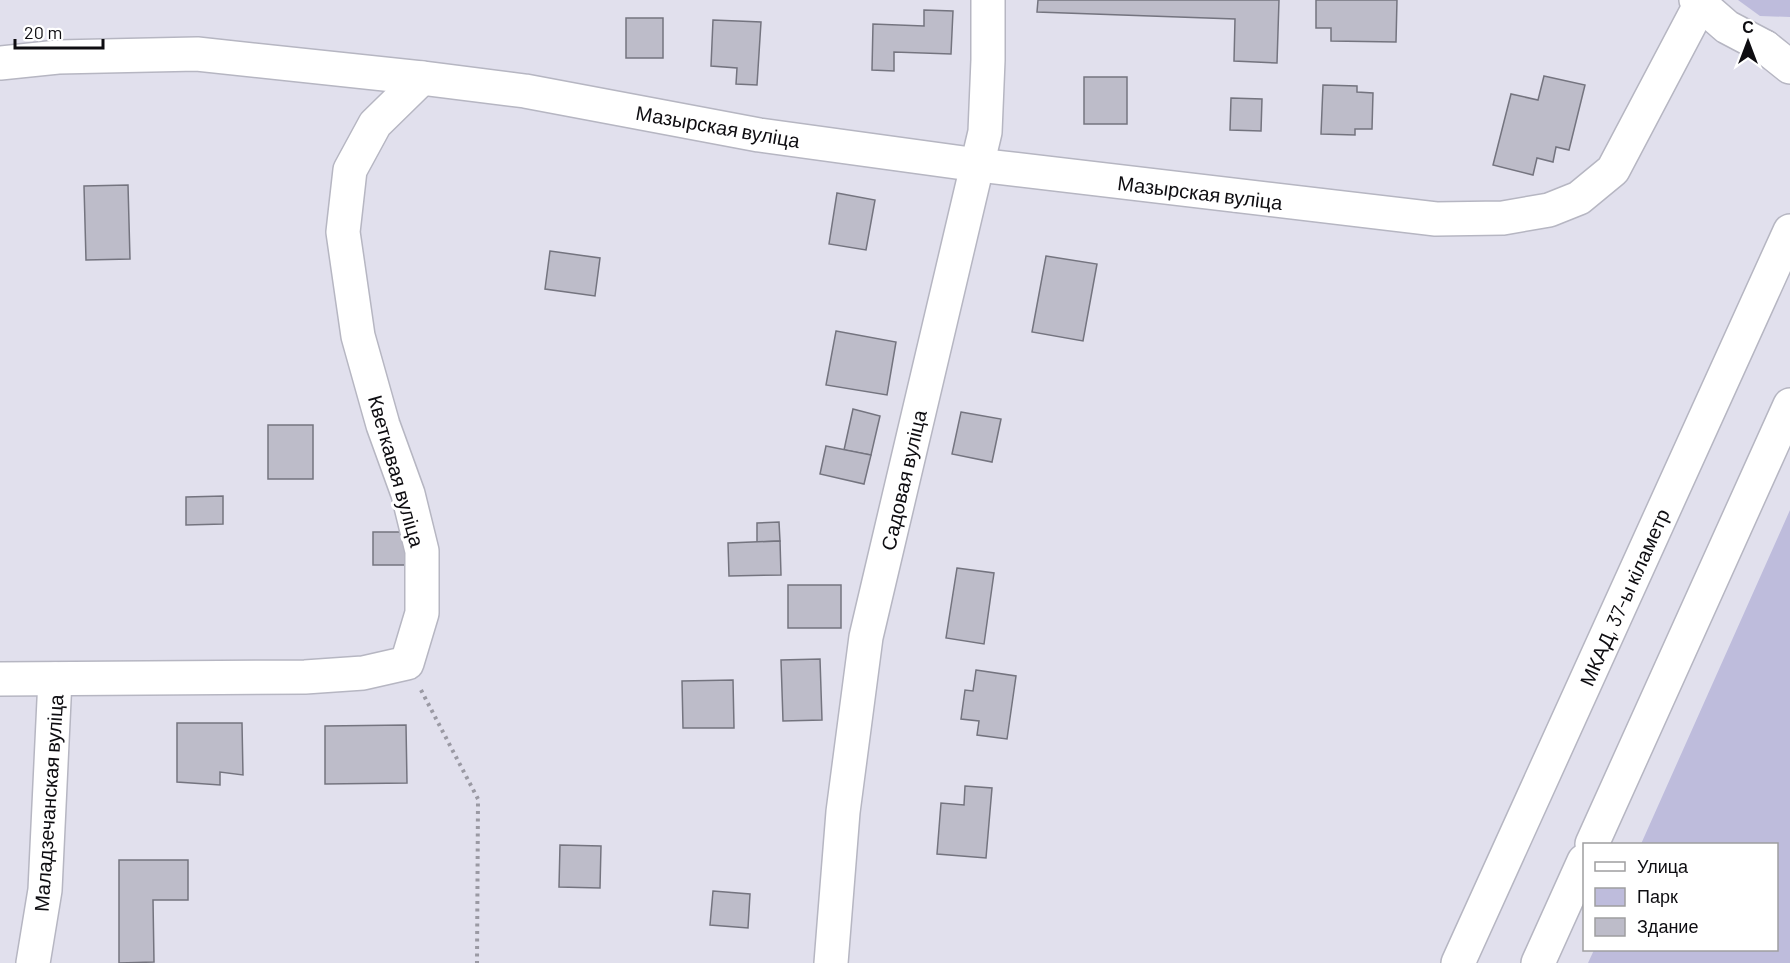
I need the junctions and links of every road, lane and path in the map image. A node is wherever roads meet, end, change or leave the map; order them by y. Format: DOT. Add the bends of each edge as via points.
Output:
graph roads {
  1 [pos="988,0"];
  2 [pos="1698,3"];
  3 [pos="1778,47"];
  4 [pos="0,63"];
  5 [pos="1790,68"];
  6 [pos="422,78"];
  7 [pos="978,165"];
  8 [pos="1790,231"];
  9 [pos="1790,405"];
  10 [pos="407,663"];
  11 [pos="0,678"];
  12 [pos="55,679"];
  13 [pos="1592,843"];
  14 [pos="1583,863"];
  15 [pos="33,963"];
  16 [pos="477,963"];
  17 [pos="831,963"];
  18 [pos="1458,963"];
  19 [pos="1538,963"];
  1 -- 7 [label="main road, Садовая вуліца" via="985,132"];
  2 -- 3 [label="main road" via="1727,27"];
  2 -- 7 [label="main road, Мазырская вуліца" via="1613,170 1579,198 1549,210 1503,218 1436,219"];
  3 -- 5 [label="main road"];
  4 -- 6 [label="main road, Мазырская вуліца" via="58,57 197,54"];
  6 -- 7 [label="main road, Мазырская вуліца" via="525,91 759,135"];
  6 -- 10 [label="main road, Кветкавая вуліца" via="375,124 350,170 343,232 358,336 422,551 422,613"];
  7 -- 17 [label="main road, Садовая вуліца" via="866,637 843,812"];
  8 -- 18 [label="main road, МКАД, 37-ы кіламетр"];
  9 -- 13 [label="main road"];
  10 -- 12 [label="main road" via="363,673 305,677"];
  10 -- 16 [label="path" via="478,799"];
  11 -- 12 [label="main road"];
  12 -- 15 [label="main road, Маладзечанская вуліца" via="45,890"];
  14 -- 19 [label="main road"];
}
